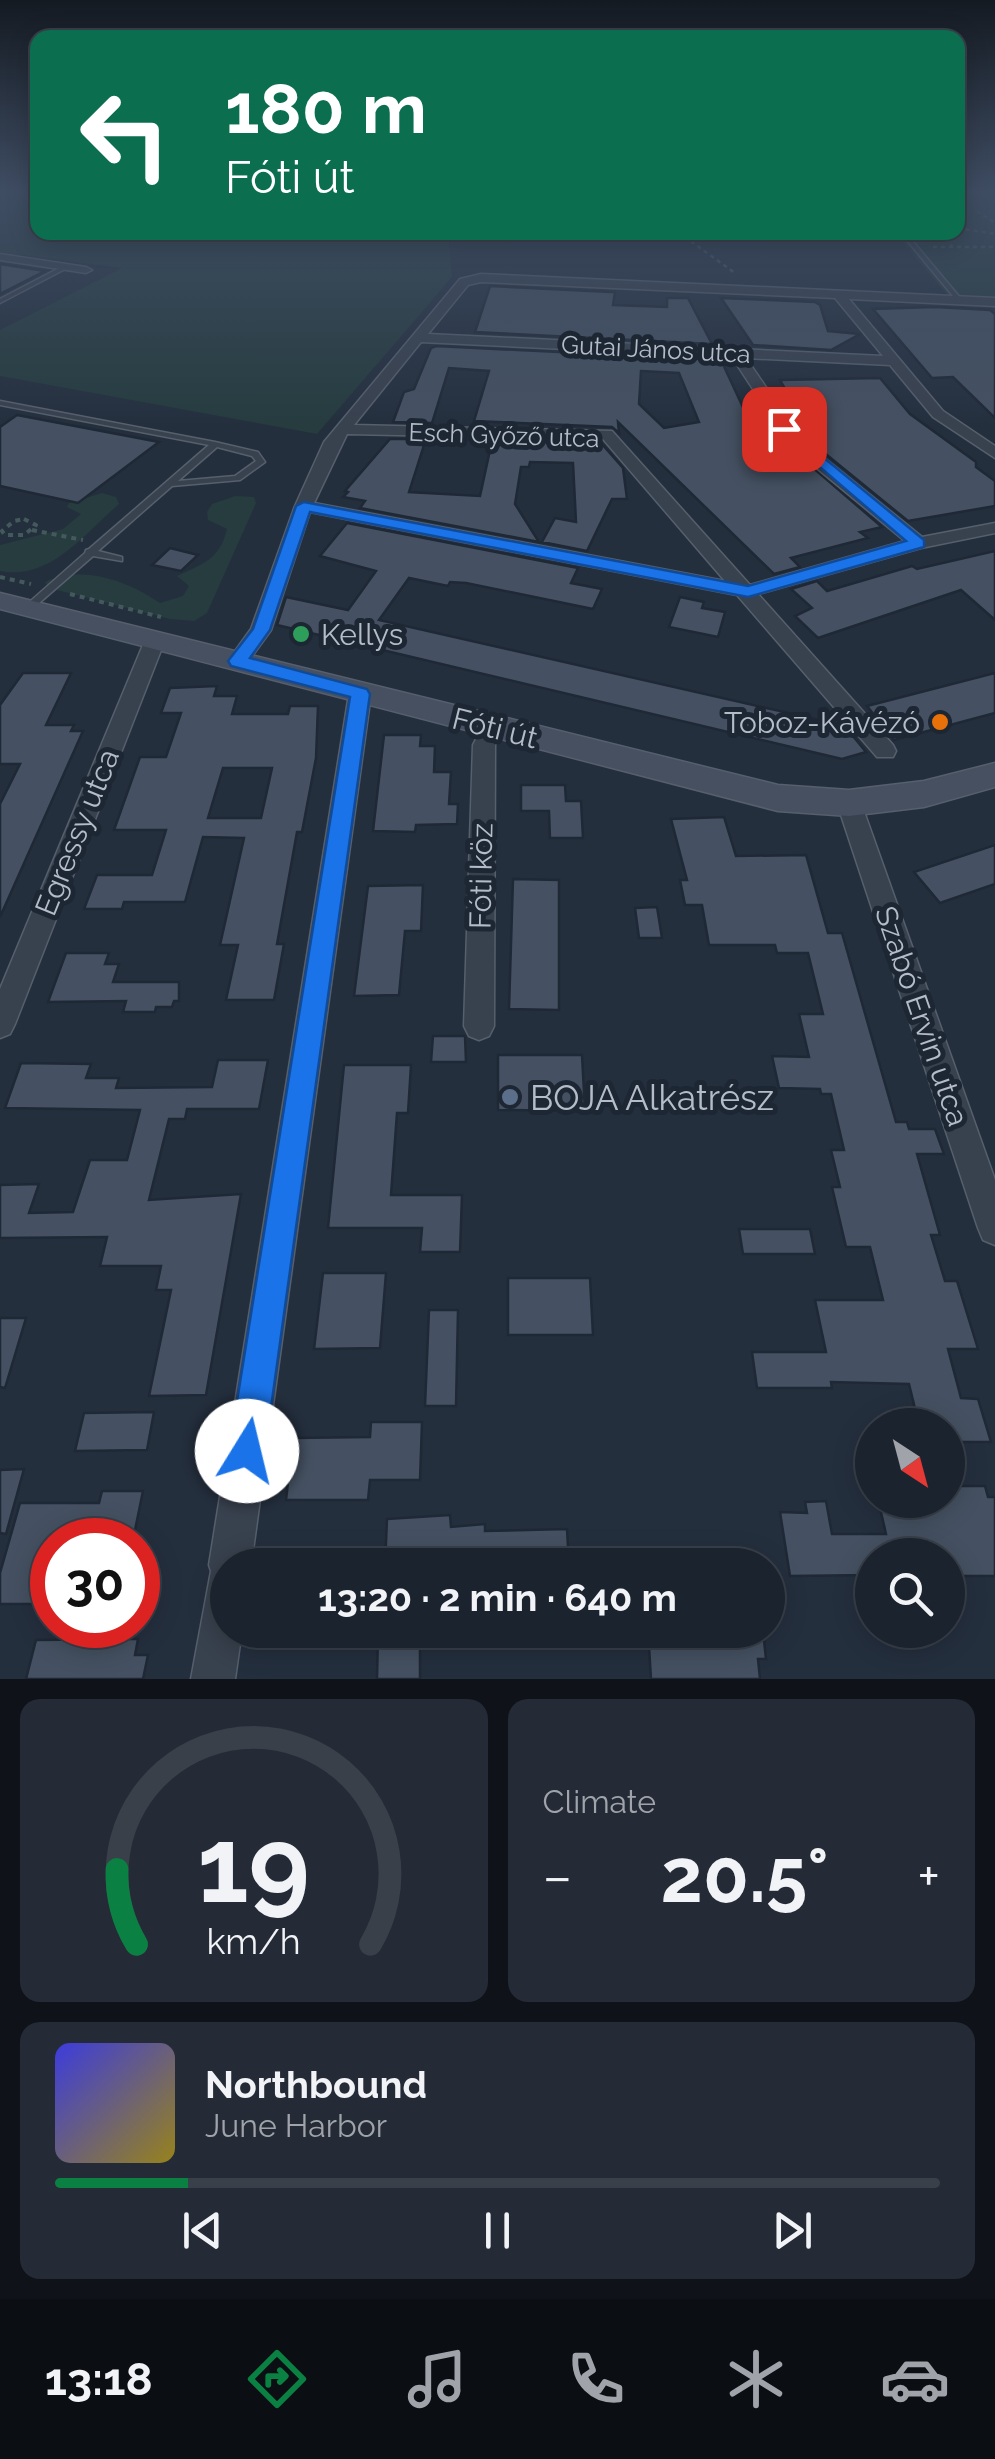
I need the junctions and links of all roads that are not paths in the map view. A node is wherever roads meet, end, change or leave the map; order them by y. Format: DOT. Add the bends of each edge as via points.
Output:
graph roads {
  1 [pos="61,269"];
  2 [pos="81,269"];
  3 [pos="934,269"];
  4 [pos="86,270"];
  5 [pos="839,295"];
  6 [pos="960,300"];
  7 [pos="0,301"];
  8 [pos="995,302"];
  9 [pos="418,338"];
  10 [pos="736,353"];
  11 [pos="894,362"];
  12 [pos="2,402"];
  13 [pos="342,429"];
  14 [pos="215,444"];
  15 [pos="995,453"];
  16 [pos="166,487"];
  17 [pos="304,506"];
  18 [pos="995,528"];
  19 [pos="918,543"];
  20 [pos="89,552"];
  21 [pos="119,560"];
  22 [pos="748,591"];
  23 [pos="26,599"];
  24 [pos="158,628"];
  25 [pos="238,661"];
  26 [pos="360,694"];
  27 [pos="493,728"];
  28 [pos="885,751"];
  29 [pos="995,775"];
  30 [pos="849,803"];
  31 [pos="0,1024"];
  32 [pos="479,1026"];
  33 [pos="995,1228"];
  34 [pos="233,1548"];
  35 [pos="218,1648"];
  36 [pos="213,1679"];
  1 -- 7 [label="lane"];
  2 -- 4 [label="street"];
  3 -- 6 [label="lane"];
  5 -- 6 [label="street"];
  5 -- 9 [label="street" via="480,278 464,282"];
  5 -- 11 [label="street"];
  6 -- 8 [label="street"];
  9 -- 10 [label="street, Gutai János utca"];
  9 -- 13 [label="street"];
  10 -- 11 [label="street, Gutai János utca"];
  10 -- 19 [label="street" via="796,443"];
  11 -- 15 [label="street" via="938,414"];
  12 -- 14 [label="lane"];
  13 -- 17 [label="street"];
  13 -- 22 [label="street, Esch Győző utca" via="607,434"];
  14 -- 16 [label="lane"];
  14 -- 16 [label="lane" via="255,454 261,462 237,478"];
  16 -- 20 [label="lane"];
  17 -- 22 [label="street"];
  17 -- 25 [label="street" via="261,630"];
  18 -- 19 [label="street"];
  19 -- 22 [label="street"];
  20 -- 21 [label="lane"];
  20 -- 23 [label="lane"];
  22 -- 28 [label="street, Esch Győző utca"];
  23 -- 24 [label="main road, Fóti út"];
  24 -- 25 [label="main road, Fóti út"];
  24 -- 31 [label="street, Egressy utca"];
  25 -- 26 [label="main road, Fóti út"];
  26 -- 27 [label="main road, Fóti út"];
  26 -- 34 [label="street"];
  27 -- 30 [label="main road, Fóti út" via="778,798"];
  27 -- 32 [label="street, Fóti köz" via="484,745"];
  29 -- 30 [label="main road, Fóti út" via="924,794"];
  30 -- 33 [label="street, Szabó Ervin utca"];
  35 -- 36 [label="street"];
}
